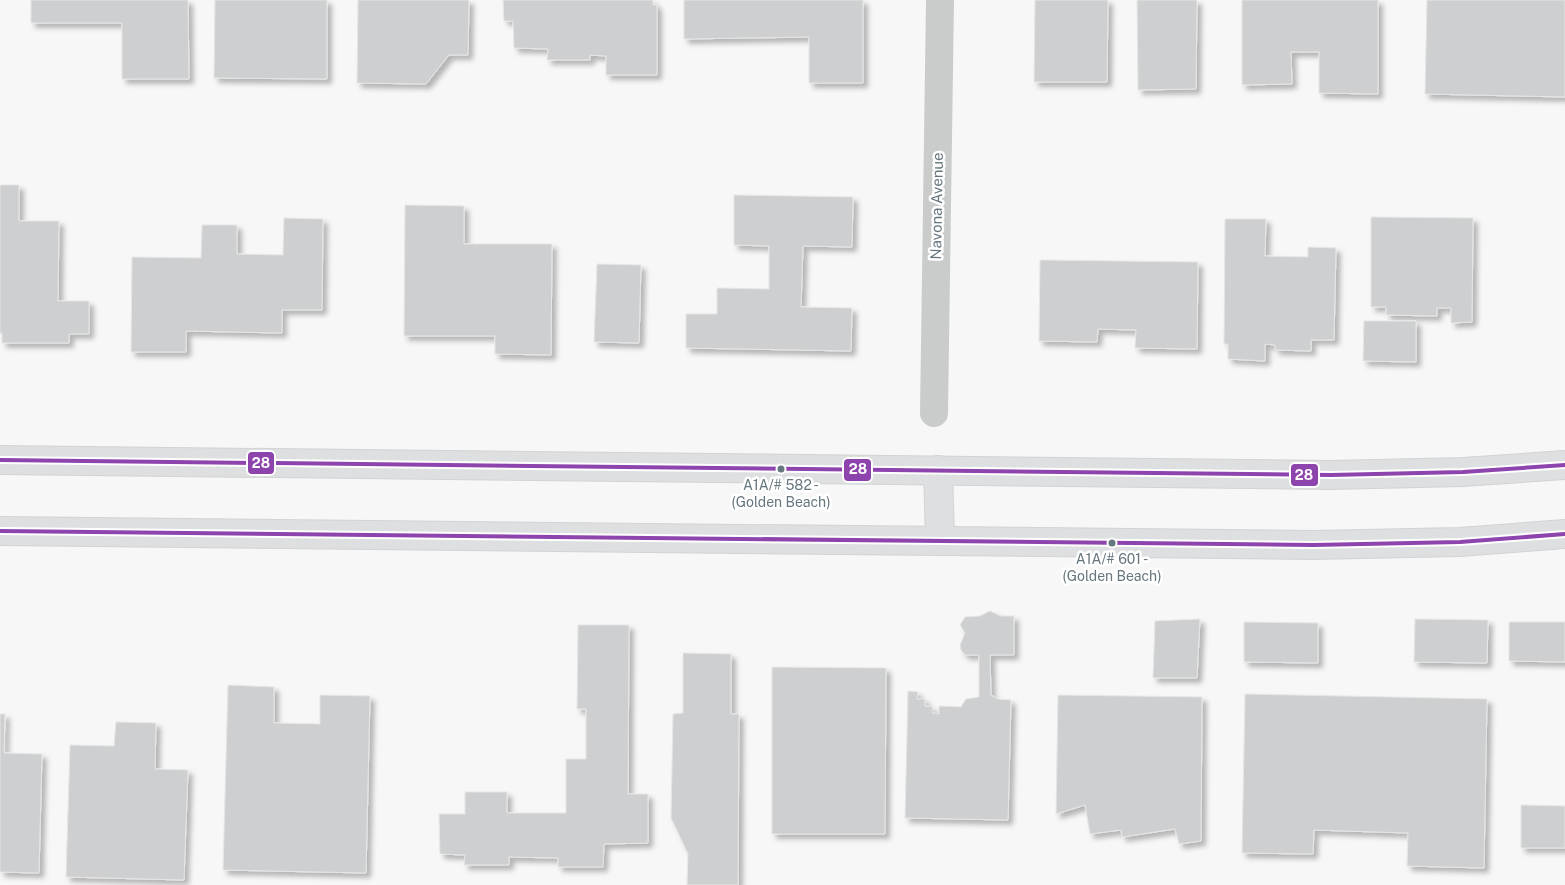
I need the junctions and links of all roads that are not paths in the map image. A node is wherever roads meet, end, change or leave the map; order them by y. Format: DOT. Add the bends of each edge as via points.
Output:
graph roads {
  1 [pos="940,0"];
  2 [pos="934,413"];
  3 [pos="0,460"];
  4 [pos="1565,465"];
  5 [pos="938,470"];
  6 [pos="0,531"];
  7 [pos="1565,534"];
  8 [pos="940,540"];
  1 -- 2 [label="street, Navona Avenue"];
  3 -- 5 [label="main road"];
  4 -- 5 [label="main road" via="1463,472 1331,474"];
  5 -- 8 [label="main road"];
  6 -- 8 [label="main road"];
  7 -- 8 [label="main road" via="1460,542 1313,545"];
}
